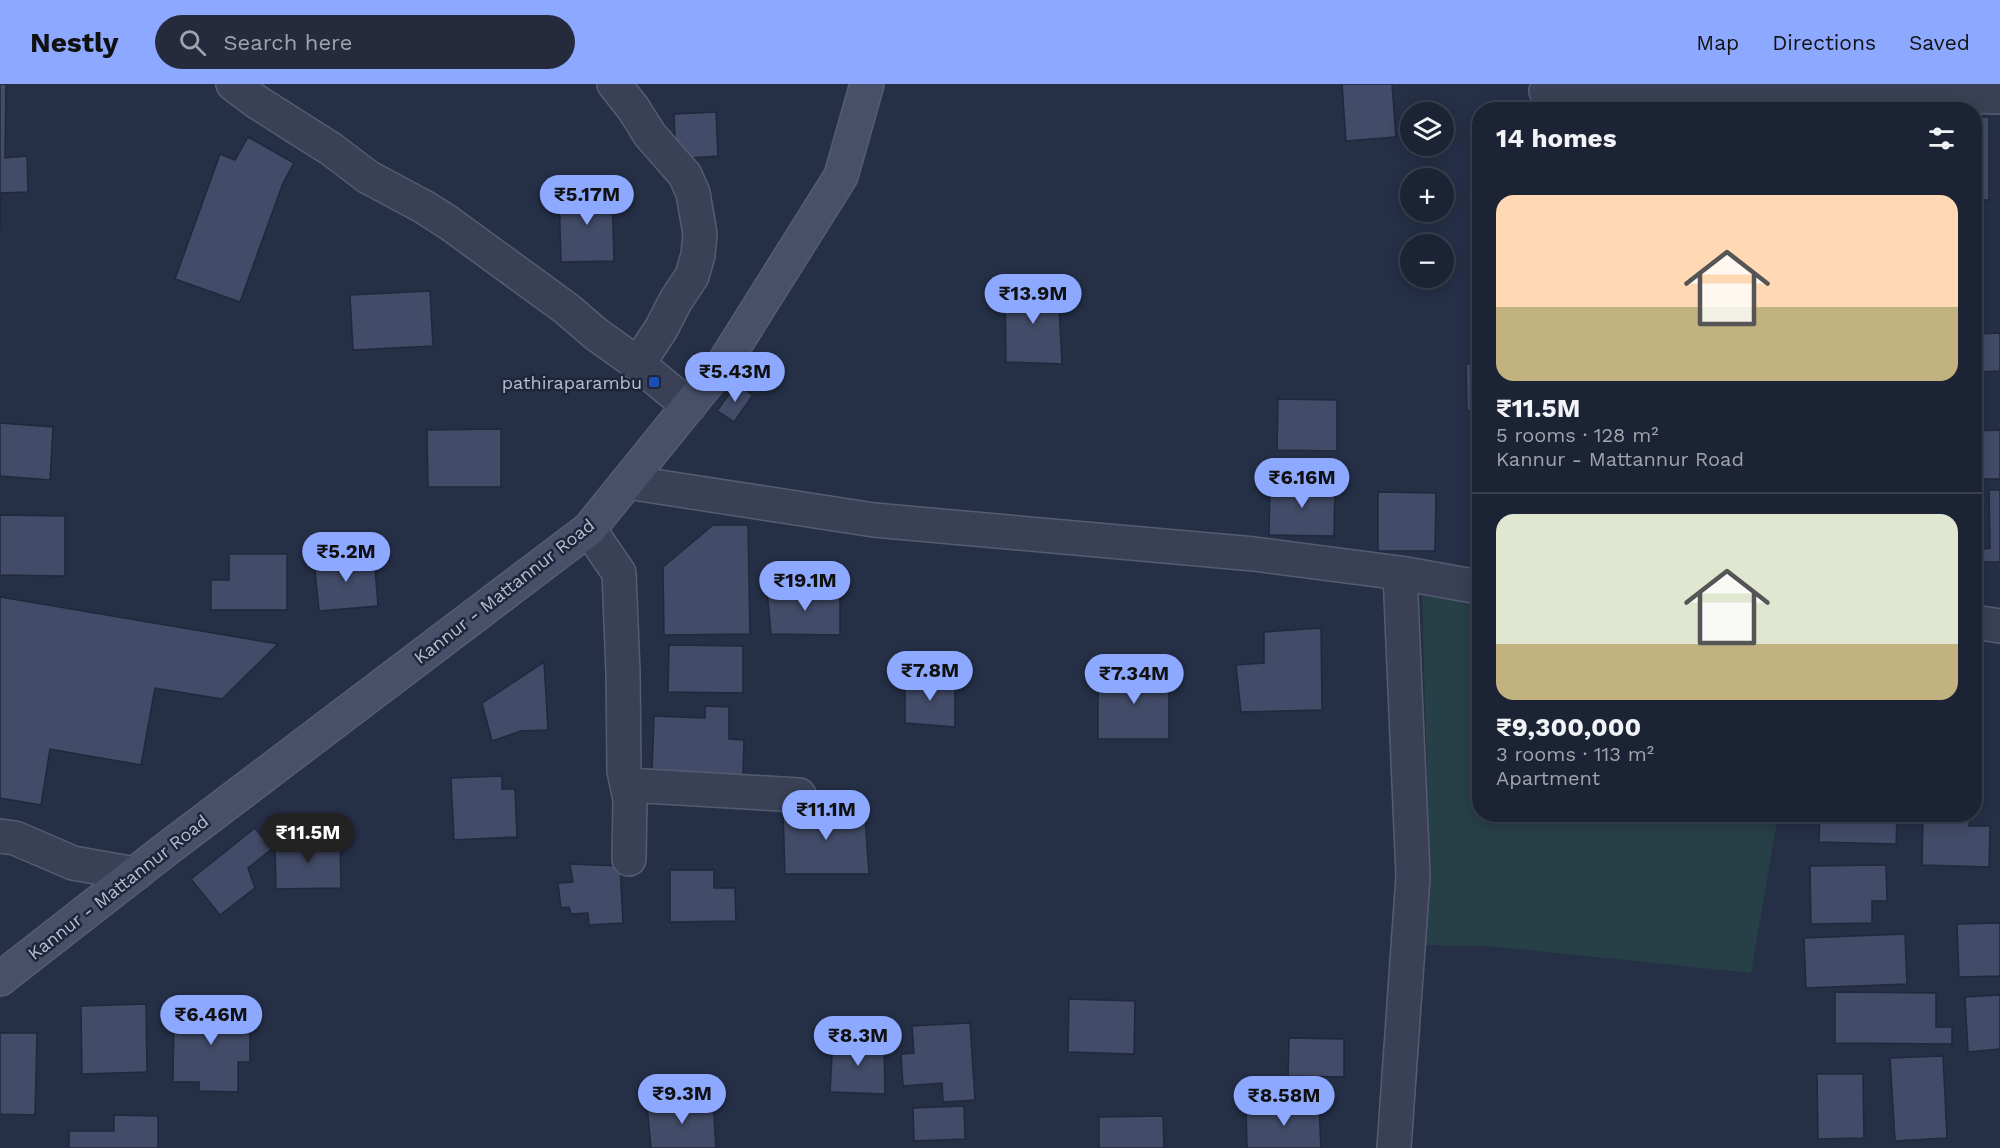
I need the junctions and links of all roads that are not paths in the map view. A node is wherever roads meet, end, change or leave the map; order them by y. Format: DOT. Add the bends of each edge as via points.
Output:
graph roads {
  1 [pos="233,84"];
  2 [pos="614,84"];
  3 [pos="867,84"];
  4 [pos="1547,95"];
  5 [pos="2000,97"];
  6 [pos="638,364"];
  7 [pos="689,406"];
  8 [pos="627,482"];
  9 [pos="589,529"];
  10 [pos="1400,573"];
  11 [pos="1472,586"];
  12 [pos="1982,623"];
  13 [pos="2000,626"];
  14 [pos="627,785"];
  15 [pos="799,795"];
  16 [pos="0,836"];
  17 [pos="629,859"];
  18 [pos="135,874"];
  19 [pos="0,979"];
  20 [pos="1394,1148"];
  1 -- 6 [label="street" via="368,177 449,223"];
  2 -- 6 [label="street" via="685,175 693,193 700,234 692,276"];
  3 -- 7 [label="main road, Kannur - Mattannur Road" via="842,176 725,361"];
  4 -- 5 [label="street" via="1733,89"];
  6 -- 7 [label="street"];
  7 -- 8 [label="main road, Kannur - Mattannur Road"];
  8 -- 9 [label="main road, Kannur - Mattannur Road"];
  8 -- 10 [label="street" via="874,520 1254,554"];
  9 -- 14 [label="street" via="619,573"];
  9 -- 18 [label="main road, Kannur - Mattannur Road"];
  10 -- 11 [label="street"];
  10 -- 20 [label="street" via="1413,876"];
  12 -- 13 [label="street"];
  14 -- 15 [label="street"];
  14 -- 17 [label="street"];
  16 -- 18 [label="street" via="15,838 73,863"];
  18 -- 19 [label="main road, Kannur - Mattannur Road"];
}
